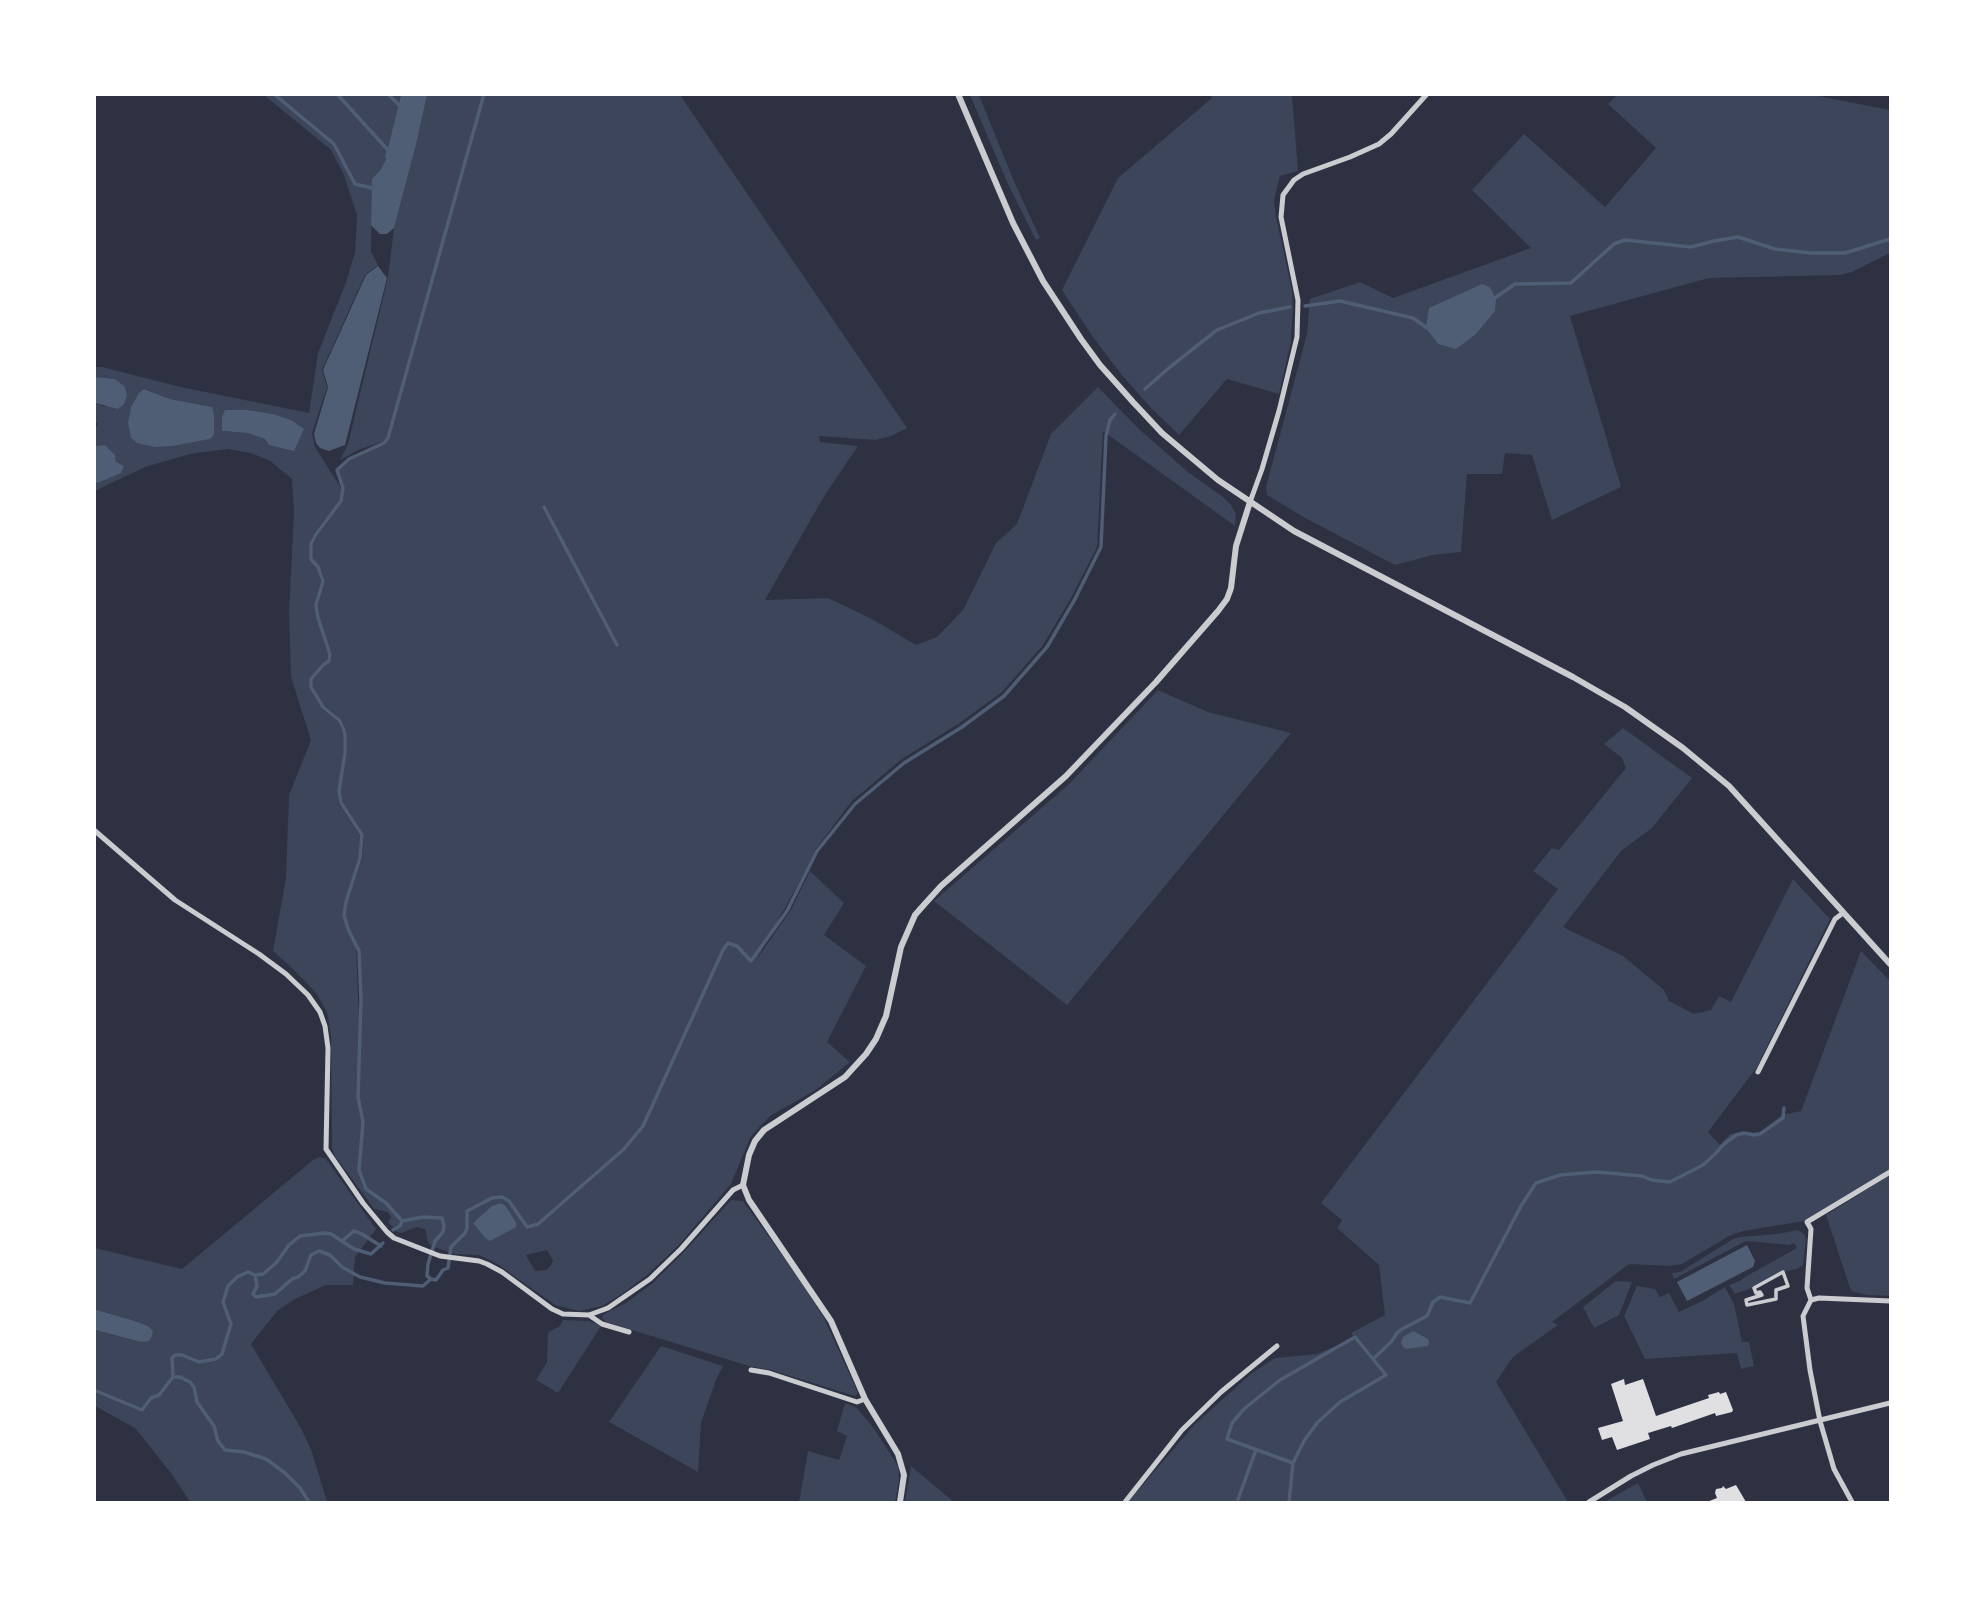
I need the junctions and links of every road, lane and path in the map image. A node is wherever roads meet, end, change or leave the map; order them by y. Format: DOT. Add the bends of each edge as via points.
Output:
graph roads {
  1 [pos="958,94"];
  2 [pos="1427,94"];
  3 [pos="1250,502"];
  4 [pos="94,830"];
  5 [pos="1843,912"];
  6 [pos="1891,964"];
  7 [pos="1758,1072"];
  8 [pos="1891,1172"];
  9 [pos="743,1185"];
  10 [pos="1783,1272"];
  11 [pos="1811,1300"];
  12 [pos="1891,1301"];
  13 [pos="589,1315"];
  14 [pos="629,1332"];
  15 [pos="1277,1346"];
  16 [pos="751,1370"];
  17 [pos="865,1399"];
  18 [pos="1891,1403"];
  19 [pos="1820,1421"];
  20 [pos="900,1503"];
  21 [pos="1125,1503"];
  22 [pos="1588,1503"];
  23 [pos="1852,1503"];
  1 -- 3 [label="street" via="1022,242 1100,365 1162,433"];
  2 -- 3 [label="street" via="1379,144 1303,174 1283,195 1281,216 1298,300 1298,324 1279,411"];
  3 -- 5 [label="street" via="1294,531 1625,707 1729,786"];
  3 -- 9 [label="street" via="1227,599 1066,776 941,886 915,915 901,947 886,1016 866,1055 845,1077 764,1130 748,1155"];
  4 -- 13 [label="street" via="175,900 277,967 320,1012 328,1048 326,1149 387,1232 427,1252 487,1264 551,1310"];
  5 -- 6 [label="street"];
  5 -- 7 [label="street" via="1835,919"];
  8 -- 11 [label="street" via="1807,1223 1811,1228 1807,1288"];
  9 -- 13 [label="street" via="733,1190 650,1279 608,1308"];
  9 -- 17 [label="street" via="831,1321"];
  10 -- 10 [label="street" via="1754,1288 1761,1296 1746,1300 1747,1305 1776,1299 1776,1290 1788,1286"];
  11 -- 12 [label="street"];
  11 -- 19 [label="street" via="1803,1326"];
  13 -- 14 [label="street"];
  15 -- 21 [label="street" via="1182,1430"];
  16 -- 17 [label="street" via="857,1402"];
  17 -- 20 [label="street" via="902,1464"];
  18 -- 19 [label="street"];
  19 -- 22 [label="street" via="1681,1454 1631,1476"];
  19 -- 23 [label="street" via="1834,1469"];
}
